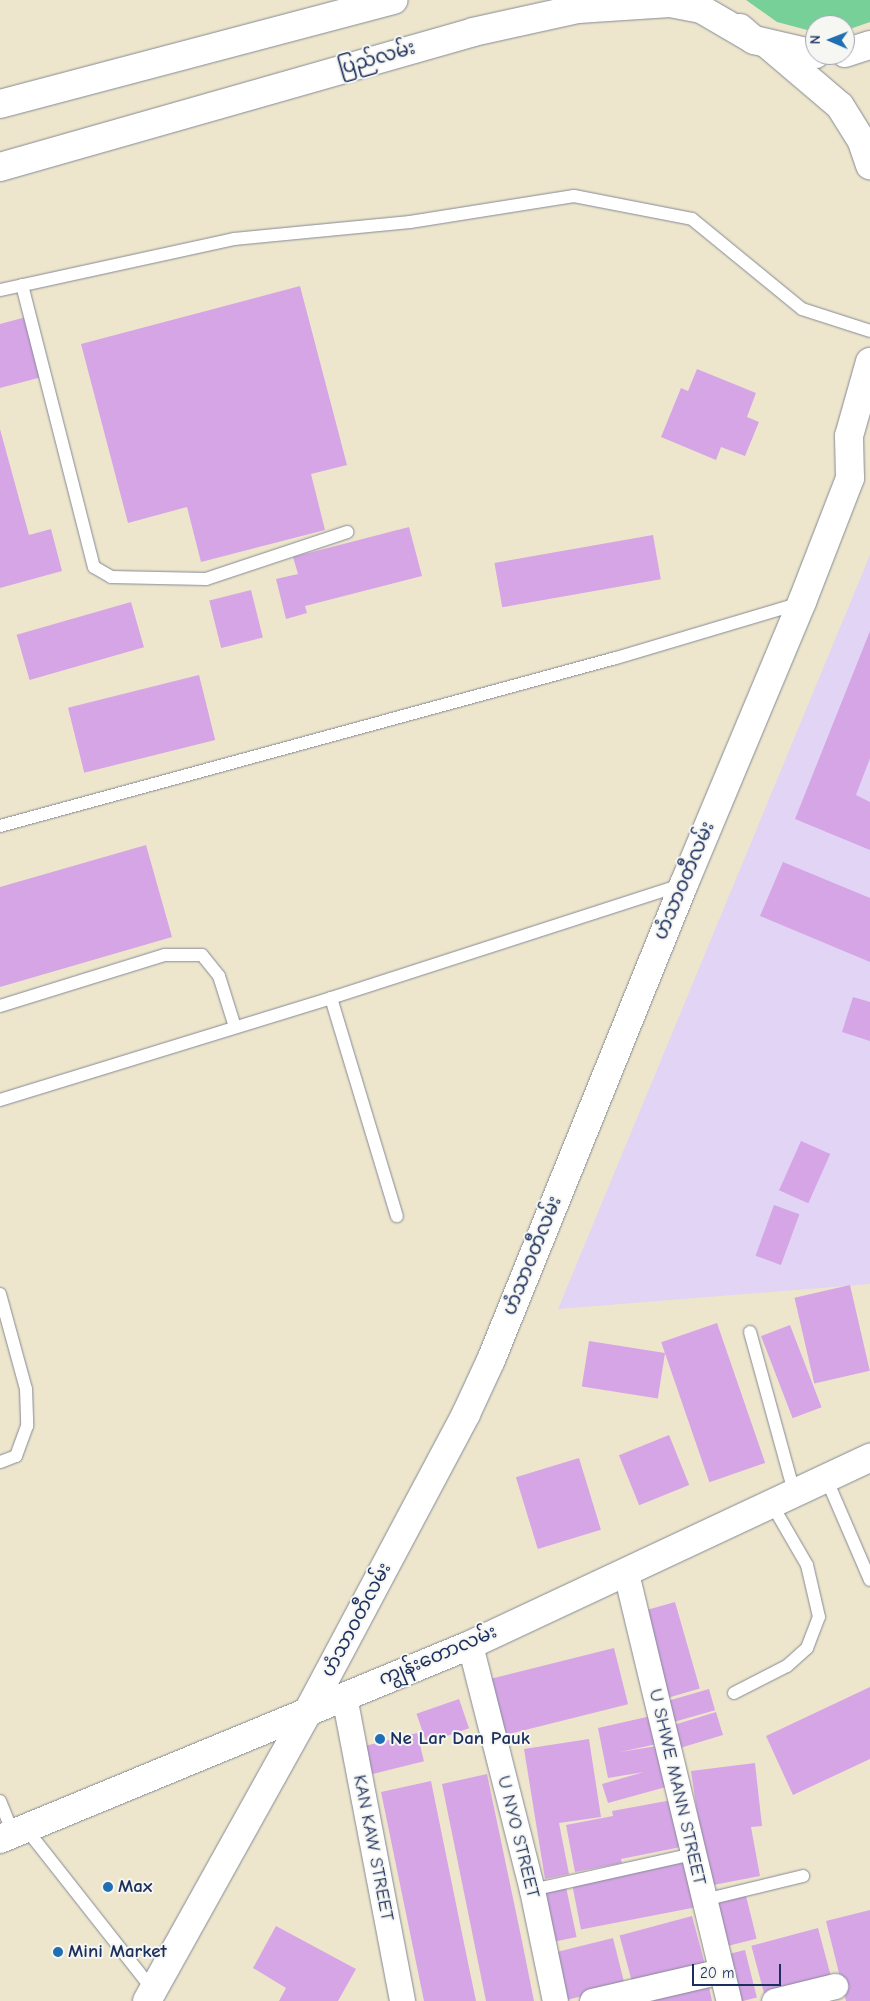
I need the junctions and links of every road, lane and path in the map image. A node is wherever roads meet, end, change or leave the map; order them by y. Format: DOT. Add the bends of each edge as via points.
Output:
graph roads {
  1 [pos="394,0"];
  2 [pos="712,0"];
  3 [pos="760,42"];
  4 [pos="870,45"];
  5 [pos="855,49"];
  6 [pos="805,52"];
  7 [pos="0,104"];
  8 [pos="870,165"];
  9 [pos="0,167"];
  10 [pos="22,285"];
  11 [pos="0,290"];
  12 [pos="870,331"];
  13 [pos="870,362"];
  14 [pos="860,472"];
  15 [pos="347,532"];
  16 [pos="802,602"];
  17 [pos="0,826"];
  18 [pos="684,884"];
  19 [pos="331,998"];
  20 [pos="0,1006"];
  21 [pos="235,1027"];
  22 [pos="0,1100"];
  23 [pos="397,1216"];
  24 [pos="0,1294"];
  25 [pos="750,1332"];
  26 [pos="870,1458"];
  27 [pos="0,1462"];
  28 [pos="826,1478"];
  29 [pos="783,1497"];
  30 [pos="626,1573"];
  31 [pos="870,1580"];
  32 [pos="470,1645"];
  33 [pos="734,1693"];
  34 [pos="344,1696"];
  35 [pos="306,1715"];
  36 [pos="0,1801"];
  37 [pos="13,1835"];
  38 [pos="693,1854"];
  39 [pos="803,1876"];
  40 [pos="532,1890"];
  41 [pos="704,1900"];
  42 [pos="721,1971"];
  43 [pos="836,1986"];
  44 [pos="150,1996"];
  45 [pos="402,2001"];
  46 [pos="555,2001"];
  47 [pos="592,2001"];
  48 [pos="729,2001"];
  49 [pos="774,2001"];
  1 -- 7 [label="main road"];
  2 -- 3 [label="main road"];
  3 -- 6 [label="main road"];
  3 -- 8 [label="main road" via="840,106 861,139"];
  3 -- 9 [label="main road, ပြည်လမ်း" via="701,9 670,3 578,9 473,32"];
  4 -- 5 [label="main road"];
  10 -- 11 [label="lane"];
  10 -- 12 [label="lane" via="234,239 410,222 574,196 692,219 802,309"];
  10 -- 15 [label="lane" via="94,567 111,577 206,579"];
  13 -- 14 [label="main road" via="849,436"];
  14 -- 16 [label="main road, ဟံသာဝတီလမ်း"];
  16 -- 17 [label="lane" via="616,658"];
  16 -- 18 [label="main road, ဟံသာဝတီလမ်း"];
  18 -- 19 [label="lane"];
  18 -- 35 [label="main road, ဟံသာဝတီလမ်း" via="466,1414"];
  19 -- 21 [label="lane"];
  19 -- 23 [label="lane"];
  20 -- 21 [label="lane" via="165,955 202,955 219,976"];
  21 -- 22 [label="lane"];
  24 -- 27 [label="lane" via="26,1388 27,1426 16,1456"];
  25 -- 29 [label="lane"];
  26 -- 28 [label="main road, ကျွန်းတောလမ်း"];
  28 -- 29 [label="main road, ကျွန်းတောလမ်း"];
  28 -- 31 [label="lane"];
  29 -- 30 [label="main road, ကျွန်းတောလမ်း"];
  29 -- 33 [label="lane" via="807,1564 819,1617 807,1648 787,1666"];
  30 -- 32 [label="main road, ကျွန်းတောလမ်း"];
  30 -- 38 [label="street, U SHWE MANN STREET"];
  32 -- 34 [label="main road, ကျွန်းတောလမ်း"];
  32 -- 40 [label="street, U NYO STREET"];
  34 -- 35 [label="main road, ကျွန်းတောလမ်း"];
  34 -- 45 [label="street, KAN KAW STREET"];
  35 -- 37 [label="main road, ကျွန်းတောလမ်း"];
  35 -- 44 [label="main road, ဟံသာဝတီလမ်း"];
  36 -- 37 [label="lane"];
  37 -- 44 [label="lane"];
  38 -- 40 [label="lane"];
  38 -- 41 [label="street, U SHWE MANN STREET"];
  39 -- 41 [label="lane"];
  40 -- 46 [label="street, U NYO STREET"];
  41 -- 42 [label="street, U SHWE MANN STREET"];
  42 -- 47 [label="street"];
  42 -- 48 [label="street, U SHWE MANN STREET"];
  43 -- 49 [label="street"];
}
